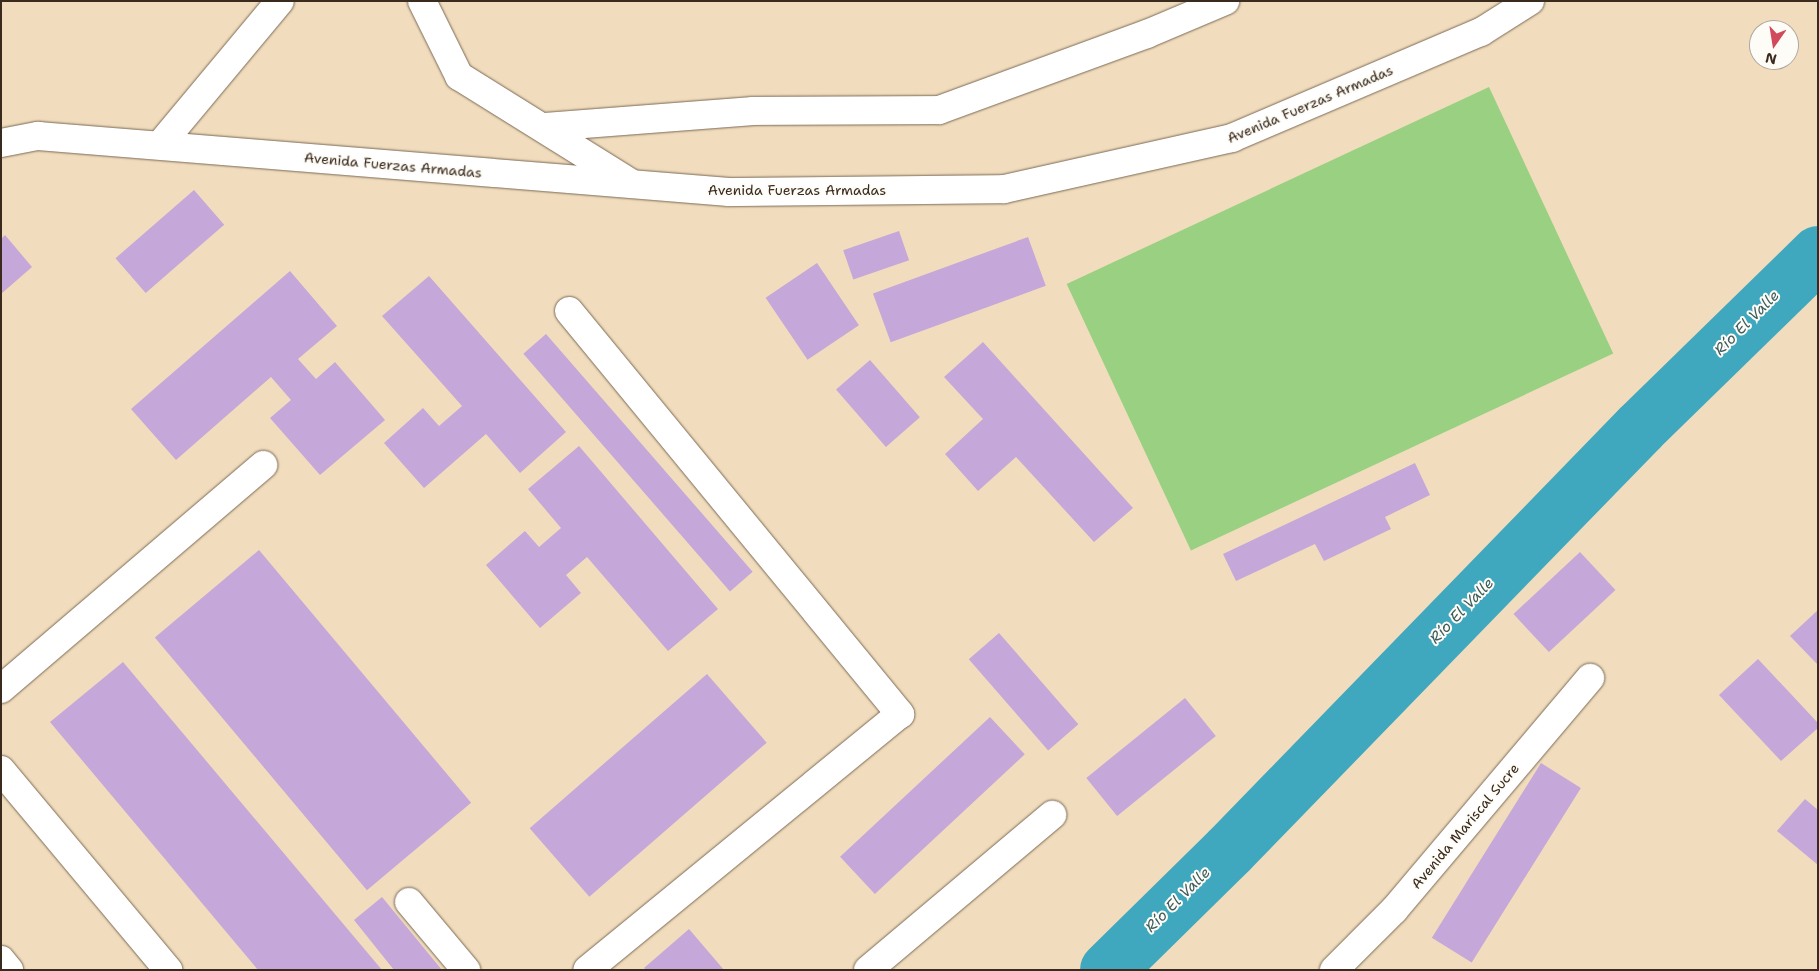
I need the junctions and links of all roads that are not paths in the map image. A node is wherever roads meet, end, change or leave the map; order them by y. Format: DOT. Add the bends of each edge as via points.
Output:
graph roads {
  1 [pos="280,1"];
  2 [pos="422,1"];
  3 [pos="1225,1"];
  4 [pos="1530,1"];
  5 [pos="545,127"];
  6 [pos="1,143"];
  7 [pos="160,145"];
  8 [pos="634,184"];
  9 [pos="569,311"];
  10 [pos="263,465"];
  11 [pos="1590,678"];
  12 [pos="1,688"];
  13 [pos="1,770"];
  14 [pos="1052,815"];
  15 [pos="409,902"];
  16 [pos="1,960"];
  17 [pos="9,970"];
  18 [pos="168,970"];
  19 [pos="466,970"];
  20 [pos="587,970"];
  21 [pos="868,970"];
  22 [pos="1334,970"];
  1 -- 7 [label="street"];
  2 -- 5 [label="street" via="458,76"];
  3 -- 5 [label="street" via="1147,34 939,110 753,111"];
  4 -- 8 [label="street, Avenida Fuerzas Armadas" via="1482,32 1232,138 1004,189 729,192"];
  5 -- 8 [label="street"];
  6 -- 7 [label="street, Avenida Fuerzas Armadas" via="38,136"];
  7 -- 8 [label="street, Avenida Fuerzas Armadas"];
  9 -- 20 [label="street" via="900,714"];
  10 -- 12 [label="street"];
  11 -- 22 [label="street, Avenida Mariscal Sucre" via="1394,910"];
  13 -- 18 [label="street"];
  14 -- 21 [label="street"];
  15 -- 19 [label="street"];
  16 -- 17 [label="street"];
}
